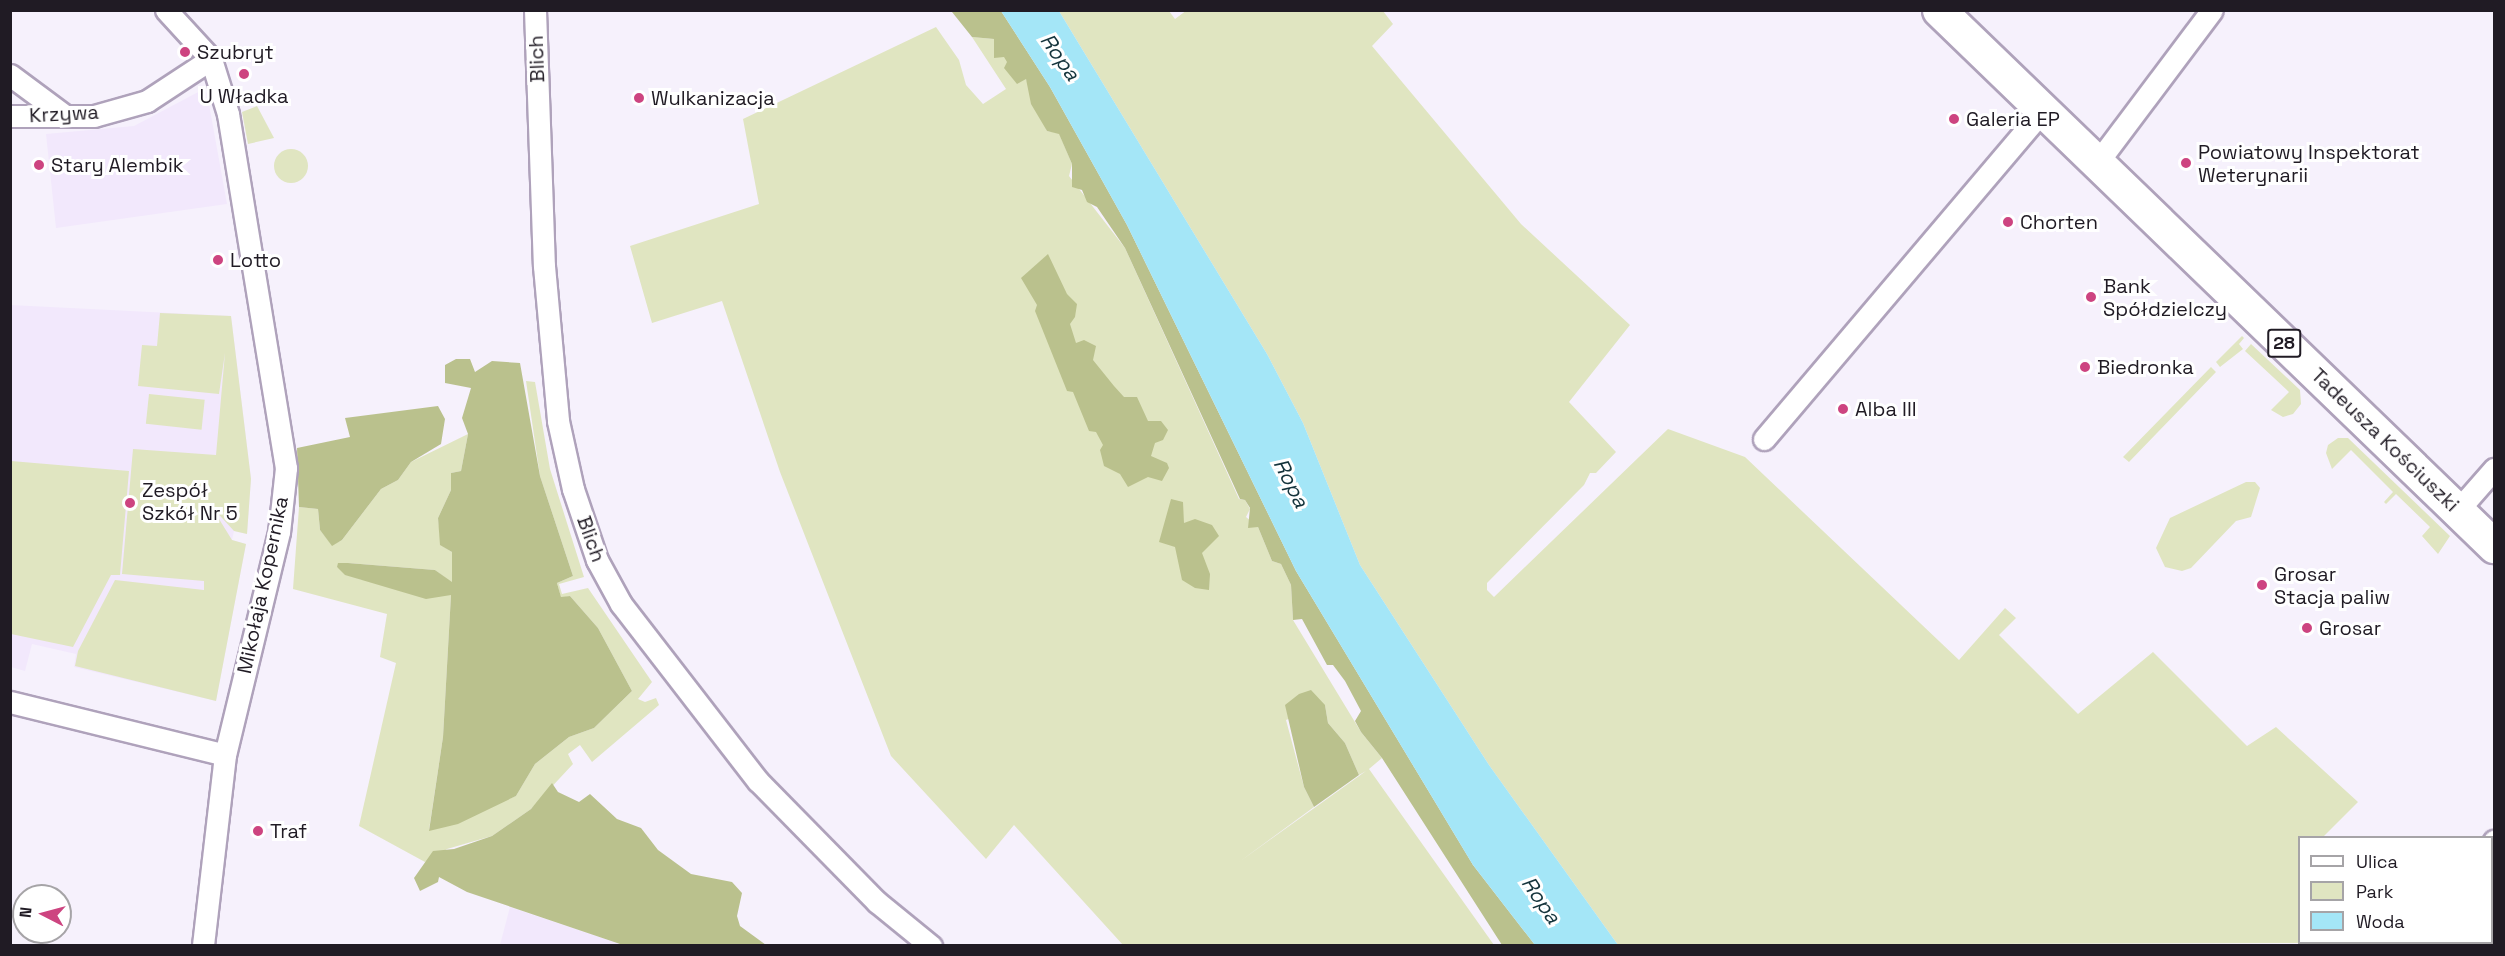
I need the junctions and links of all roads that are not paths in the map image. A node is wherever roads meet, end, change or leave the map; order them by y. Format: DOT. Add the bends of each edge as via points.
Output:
graph roads {
  1 [pos="166,10"];
  2 [pos="535,10"];
  3 [pos="1939,10"];
  4 [pos="2212,10"];
  5 [pos="211,59"];
  6 [pos="10,75"];
  7 [pos="2043,110"];
  8 [pos="64,115"];
  9 [pos="10,116"];
  10 [pos="2097,163"];
  11 [pos="1764,439"];
  12 [pos="2494,469"];
  13 [pos="2458,510"];
  14 [pos="2494,546"];
  15 [pos="10,702"];
  16 [pos="225,755"];
  17 [pos="203,945"];
  18 [pos="931,945"];
  1 -- 5 [label="street"];
  2 -- 18 [label="street, Blich" via="544,266 558,422 573,489 597,560 621,604 758,781 877,903"];
  3 -- 7 [label="main road, Tadeusza Kościuszki / 28"];
  4 -- 10 [label="street"];
  5 -- 8 [label="street, Krzywa" via="147,101 94,116"];
  5 -- 16 [label="street, Mikołaja Kopernika" via="231,125 286,468 279,532"];
  6 -- 8 [label="street"];
  7 -- 10 [label="main road, Tadeusza Kościuszki / 28"];
  7 -- 11 [label="street"];
  8 -- 9 [label="street, Krzywa"];
  10 -- 13 [label="main road, Tadeusza Kościuszki / 28"];
  12 -- 13 [label="street"];
  13 -- 14 [label="main road, Tadeusza Kościuszki / 28"];
  15 -- 16 [label="street"];
  16 -- 17 [label="street, Mikołaja Kopernika"];
}
